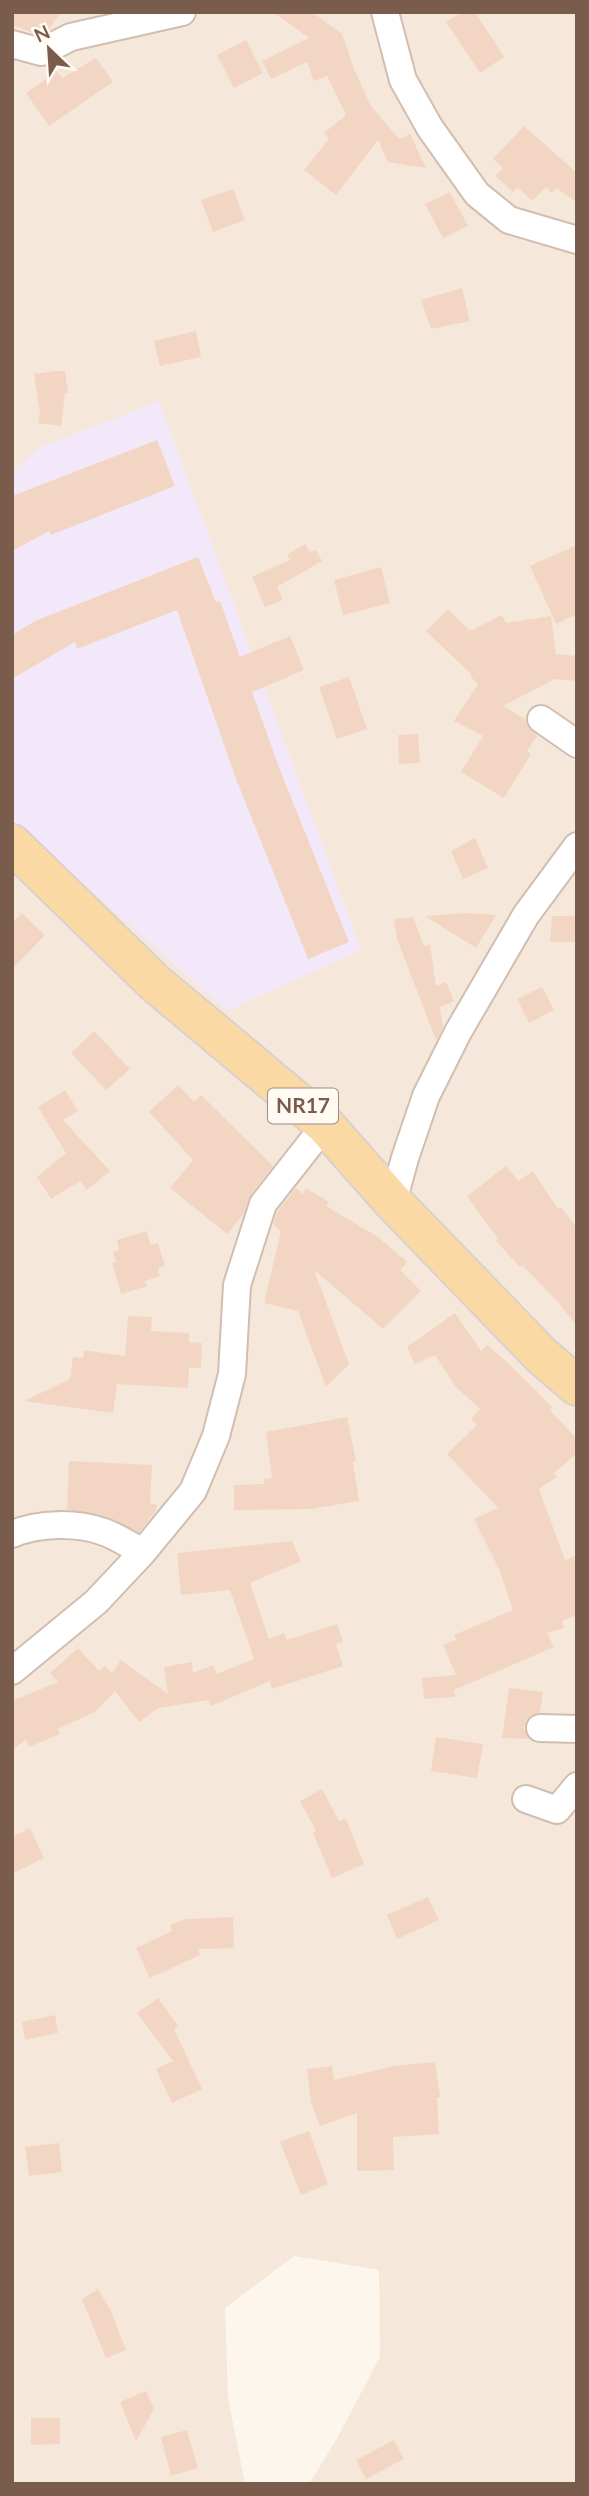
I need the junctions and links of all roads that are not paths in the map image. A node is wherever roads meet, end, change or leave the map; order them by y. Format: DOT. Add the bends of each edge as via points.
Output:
graph roads {
  1 [pos="182,12"];
  2 [pos="385,12"];
  3 [pos="12,44"];
  4 [pos="577,240"];
  5 [pos="541,719"];
  6 [pos="577,744"];
  7 [pos="12,844"];
  8 [pos="577,846"];
  9 [pos="325,1125"];
  10 [pos="393,1202"];
  11 [pos="577,1386"];
  12 [pos="12,1534"];
  13 [pos="144,1552"];
  14 [pos="12,1671"];
  15 [pos="540,1728"];
  16 [pos="577,1729"];
  17 [pos="577,1786"];
  18 [pos="526,1799"];
  1 -- 3 [label="street" via="71,37 41,52"];
  2 -- 4 [label="street" via="403,80 477,194 509,220"];
  5 -- 6 [label="street"];
  7 -- 9 [label="main road, NR17" via="155,983"];
  8 -- 10 [label="street" via="526,915 458,1032 426,1096"];
  9 -- 10 [label="main road, NR17"];
  9 -- 13 [label="street" via="263,1204 237,1285 232,1374 216,1436 193,1492"];
  10 -- 11 [label="main road, NR17" via="542,1356"];
  12 -- 13 [label="street" via="29,1527 72,1526 104,1532"];
  13 -- 14 [label="street" via="96,1602"];
  15 -- 16 [label="street"];
  17 -- 18 [label="street" via="557,1810"];
}
